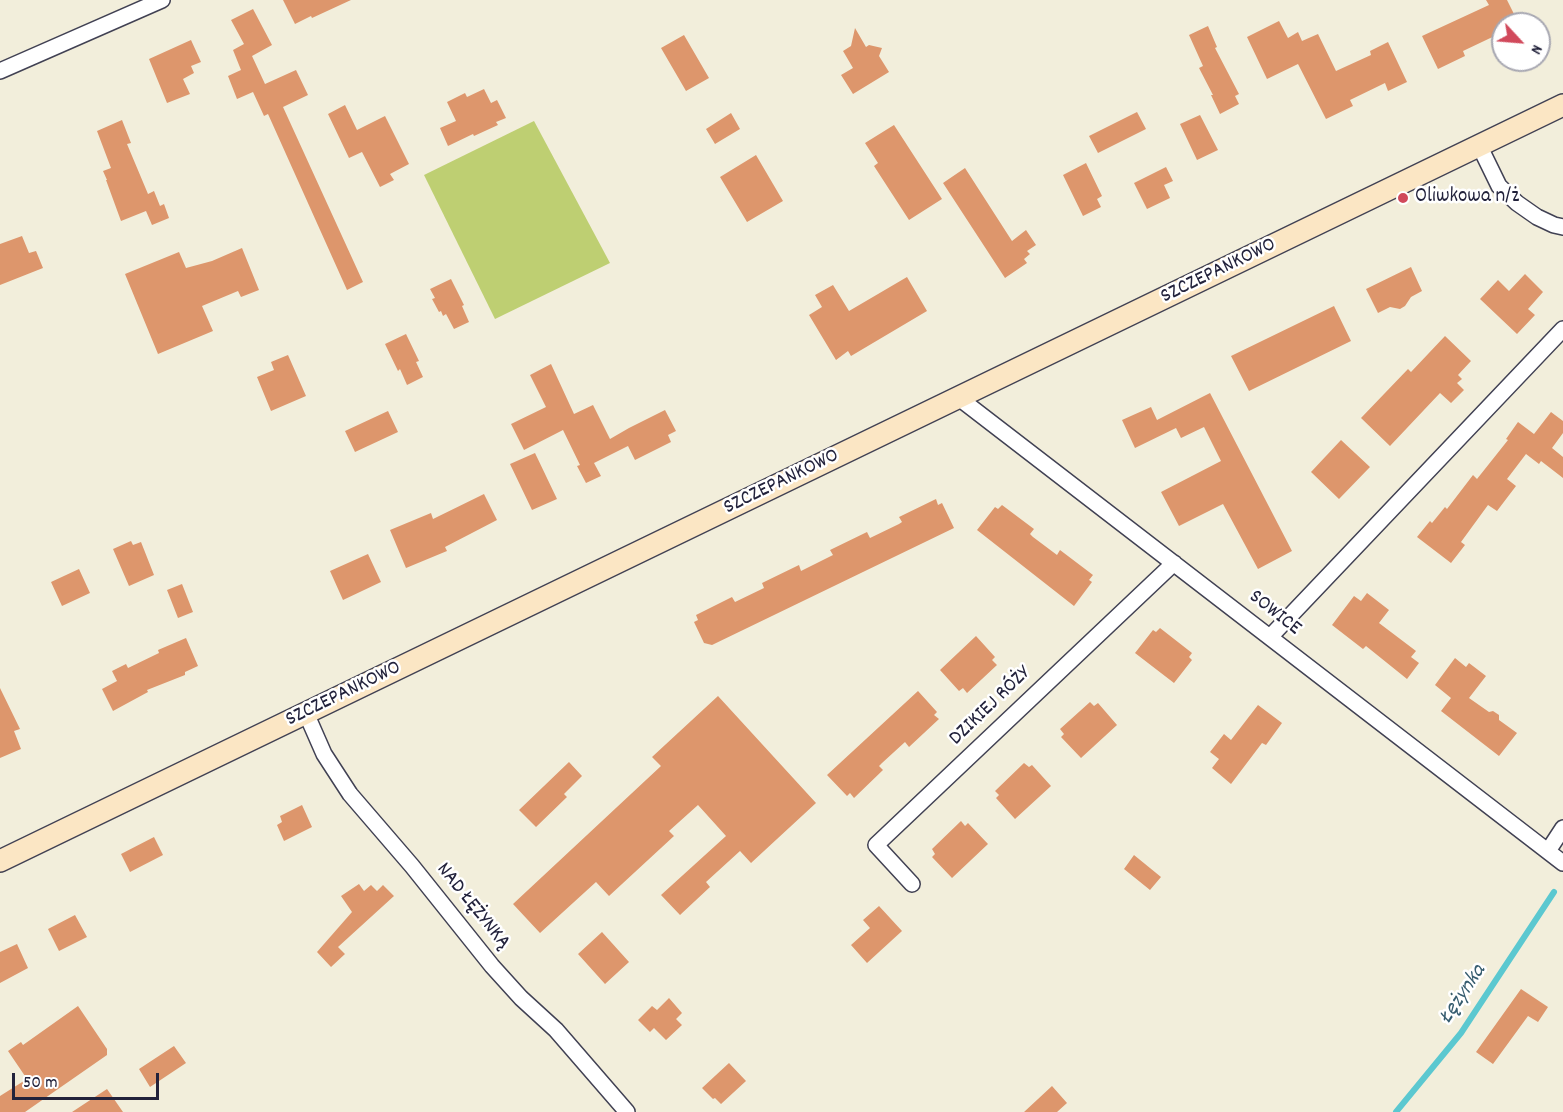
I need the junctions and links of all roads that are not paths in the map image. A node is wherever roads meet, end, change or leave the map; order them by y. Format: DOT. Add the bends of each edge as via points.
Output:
graph roads {
  1 [pos="162,0"];
  2 [pos="0,71"];
  3 [pos="1563,105"];
  4 [pos="1479,146"];
  5 [pos="1563,227"];
  6 [pos="1563,329"];
  7 [pos="959,398"];
  8 [pos="1174,563"];
  9 [pos="1270,637"];
  10 [pos="306,713"];
  11 [pos="1563,828"];
  12 [pos="1548,851"];
  13 [pos="0,861"];
  14 [pos="1563,863"];
  15 [pos="912,884"];
  16 [pos="627,1112"];
  1 -- 2 [label="street"];
  3 -- 4 [label="street, SZCZEPANKOWO"];
  4 -- 5 [label="street" via="1499,186 1537,217"];
  4 -- 7 [label="street, SZCZEPANKOWO"];
  6 -- 9 [label="street"];
  7 -- 8 [label="street, SOWICE"];
  7 -- 10 [label="street, SZCZEPANKOWO"];
  8 -- 9 [label="street, SOWICE"];
  8 -- 15 [label="street, DZIKIEJ RÓŻY" via="876,845"];
  9 -- 12 [label="street, SOWICE"];
  10 -- 13 [label="street, SZCZEPANKOWO"];
  10 -- 16 [label="street, NAD ŁĘŻYNKĄ" via="324,754 350,794 492,966 556,1030"];
  11 -- 12 [label="street"];
  12 -- 14 [label="street, SOWICE"];
}
